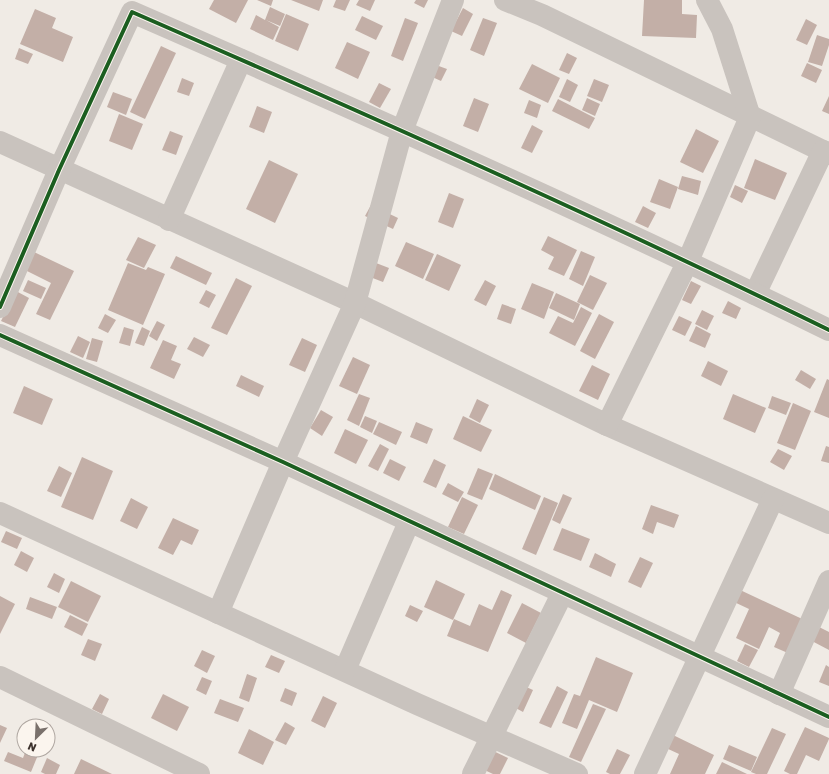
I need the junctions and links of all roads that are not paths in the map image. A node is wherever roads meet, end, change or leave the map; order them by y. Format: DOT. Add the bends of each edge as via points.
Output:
graph roads {
  1 [pos="453,0"];
  2 [pos="505,0"];
  3 [pos="707,0"];
  4 [pos="135,6"];
  5 [pos="241,60"];
  6 [pos="750,117"];
  7 [pos="402,131"];
  8 [pos="0,142"];
  9 [pos="826,153"];
  10 [pos="58,170"];
  11 [pos="169,220"];
  12 [pos="688,261"];
  13 [pos="755,294"];
  14 [pos="355,304"];
  15 [pos="0,307"];
  16 [pos="829,330"];
  17 [pos="0,335"];
  18 [pos="608,425"];
  19 [pos="283,462"];
  20 [pos="773,499"];
  21 [pos="0,513"];
  22 [pos="409,522"];
  23 [pos="829,523"];
  24 [pos="829,581"];
  25 [pos="562,594"];
  26 [pos="218,613"];
  27 [pos="699,657"];
  28 [pos="345,670"];
  29 [pos="0,677"];
  30 [pos="779,694"];
  31 [pos="829,717"];
  32 [pos="492,736"];
  33 [pos="199,774"];
  34 [pos="473,774"];
  35 [pos="577,774"];
  36 [pos="644,774"];
  1 -- 7 [label="street"];
  2 -- 6 [label="street" via="542,14"];
  3 -- 6 [label="street" via="722,29"];
  4 -- 5 [label="street"];
  4 -- 10 [label="street"];
  5 -- 7 [label="street"];
  5 -- 11 [label="street"];
  6 -- 9 [label="street"];
  6 -- 12 [label="street"];
  7 -- 12 [label="street"];
  7 -- 14 [label="street"];
  8 -- 10 [label="street"];
  9 -- 13 [label="street"];
  10 -- 11 [label="street"];
  10 -- 15 [label="street"];
  11 -- 14 [label="street"];
  12 -- 13 [label="street"];
  12 -- 18 [label="street"];
  13 -- 16 [label="street"];
  14 -- 18 [label="street"];
  14 -- 19 [label="street"];
  17 -- 19 [label="street"];
  18 -- 20 [label="street"];
  19 -- 22 [label="street"];
  19 -- 26 [label="street"];
  20 -- 23 [label="street"];
  20 -- 27 [label="street"];
  21 -- 26 [label="street"];
  22 -- 25 [label="street"];
  22 -- 28 [label="street"];
  24 -- 30 [label="street"];
  25 -- 27 [label="street"];
  25 -- 32 [label="street"];
  26 -- 28 [label="street"];
  27 -- 30 [label="street"];
  27 -- 36 [label="street"];
  28 -- 32 [label="street"];
  29 -- 33 [label="street"];
  30 -- 31 [label="street"];
  32 -- 34 [label="street"];
  32 -- 35 [label="street"];
}
